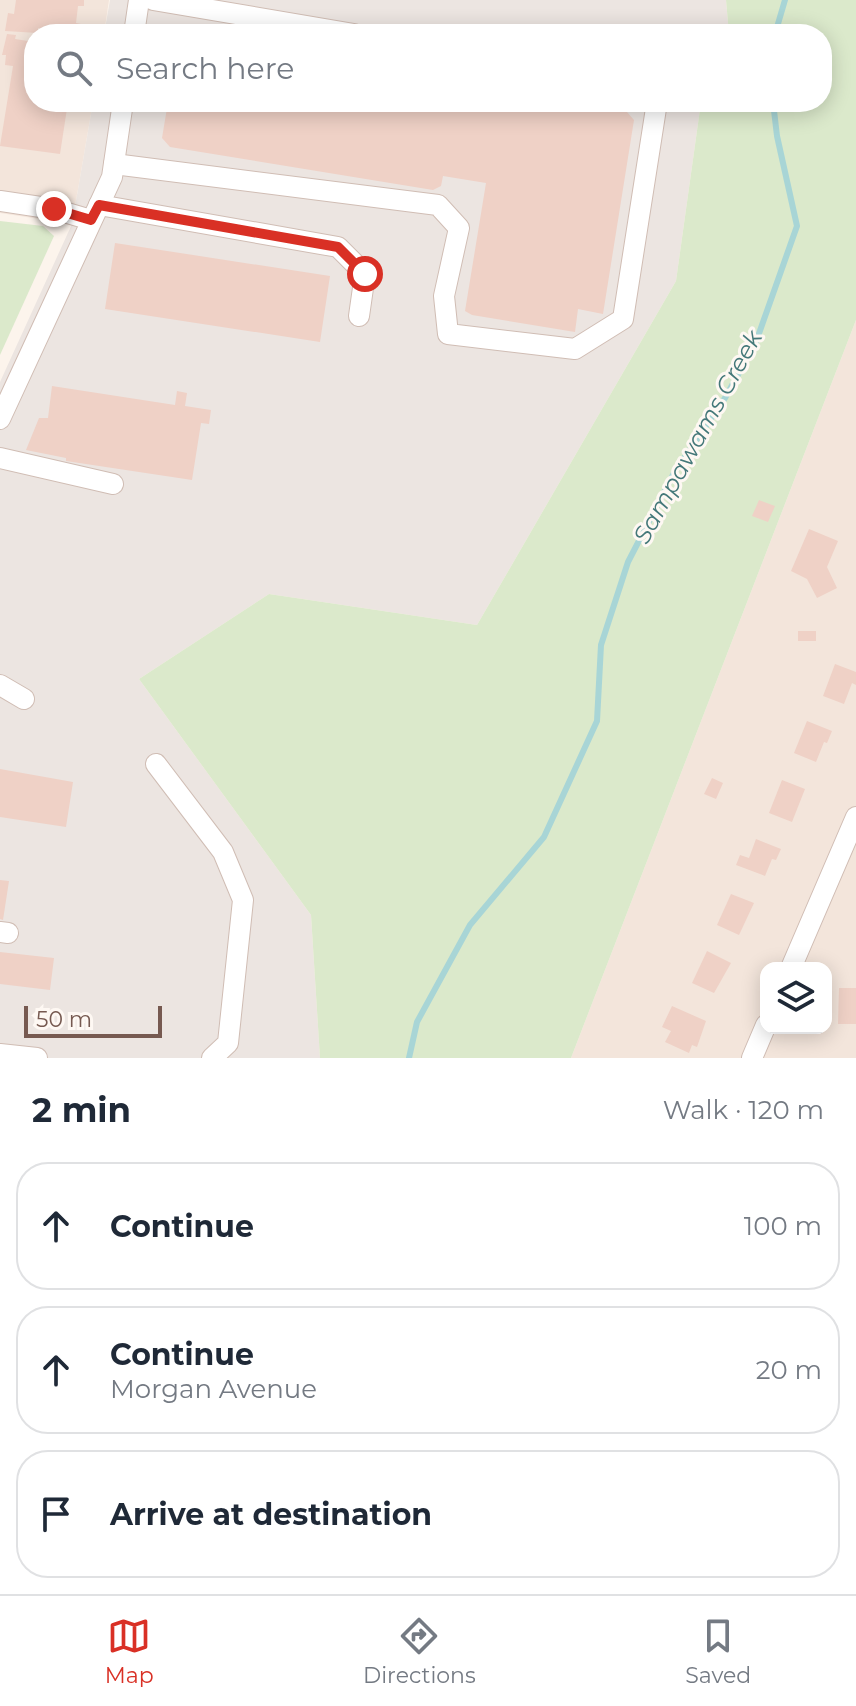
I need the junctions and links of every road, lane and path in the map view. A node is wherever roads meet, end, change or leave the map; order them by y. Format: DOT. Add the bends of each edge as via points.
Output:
graph roads {
  1 [pos="139,0"];
  2 [pos="153,0"];
  3 [pos="135,24"];
  4 [pos="295,24"];
  5 [pos="122,112"];
  6 [pos="655,112"];
  7 [pos="114,164"];
  8 [pos="0,201"];
  9 [pos="95,212"];
  10 [pos="359,316"];
  11 [pos="0,419"];
  12 [pos="0,458"];
  13 [pos="113,484"];
  14 [pos="0,685"];
  15 [pos="24,699"];
  16 [pos="156,764"];
  17 [pos="856,817"];
  18 [pos="794,962"];
  19 [pos="762,1034"];
  20 [pos="0,1054"];
  21 [pos="37,1058"];
  22 [pos="212,1058"];
  23 [pos="752,1058"];
  1 -- 3 [label="street"];
  2 -- 4 [label="street"];
  5 -- 7 [label="street"];
  6 -- 7 [label="street" via="623,319 575,349 448,334 444,296 459,228 438,205"];
  7 -- 9 [label="street"];
  8 -- 9 [label="street"];
  9 -- 10 [label="street" via="338,247 365,274"];
  9 -- 11 [label="street"];
  12 -- 13 [label="street"];
  14 -- 15 [label="street"];
  16 -- 22 [label="street" via="223,852 243,900 228,1043"];
  17 -- 18 [label="street"];
  19 -- 23 [label="street"];
  20 -- 21 [label="street"];
}
